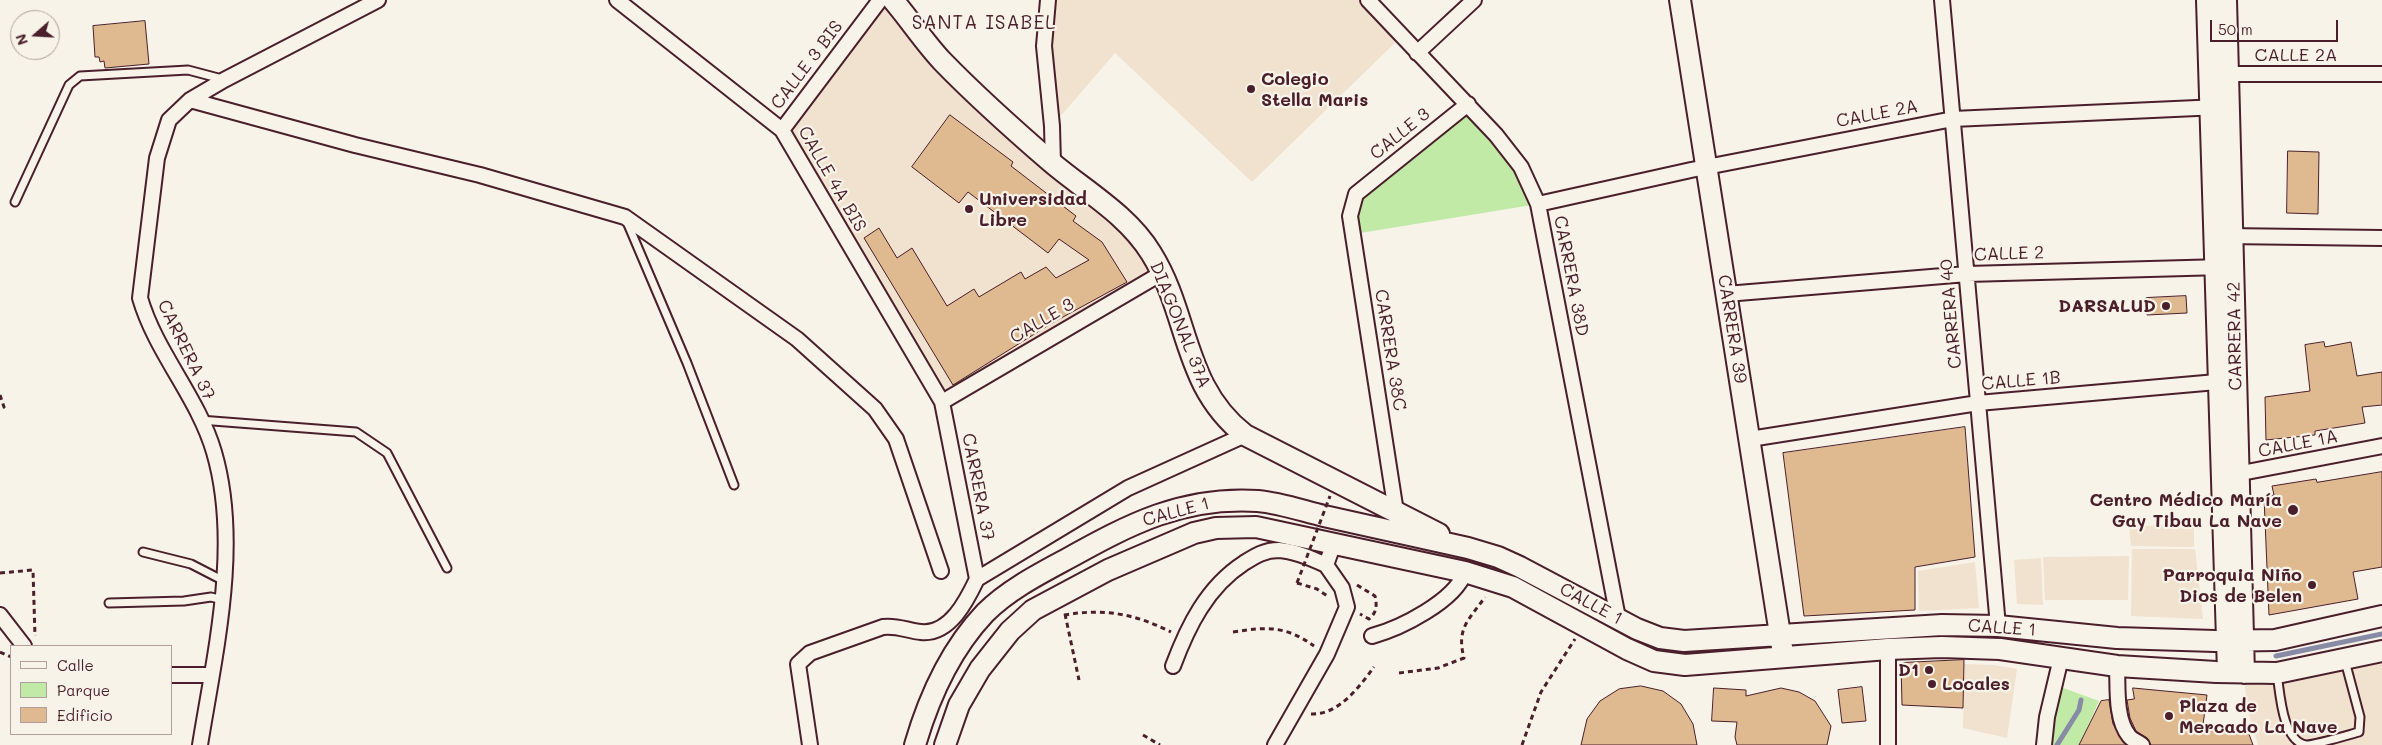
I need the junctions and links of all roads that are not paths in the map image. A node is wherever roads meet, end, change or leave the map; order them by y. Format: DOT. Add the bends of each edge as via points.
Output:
graph roads {
  1 [pos="378,0"];
  2 [pos="617,0"];
  3 [pos="880,0"];
  4 [pos="893,0"];
  5 [pos="1048,0"];
  6 [pos="1368,0"];
  7 [pos="1474,0"];
  8 [pos="1680,0"];
  9 [pos="1942,0"];
  10 [pos="2207,0"];
  11 [pos="2226,0"];
  12 [pos="1417,54"];
  13 [pos="2219,74"];
  14 [pos="2382,74"];
  15 [pos="224,80"];
  16 [pos="190,100"];
  17 [pos="1468,104"];
  18 [pos="2220,107"];
  19 [pos="1953,119"];
  20 [pos="782,130"];
  21 [pos="1053,164"];
  22 [pos="1706,167"];
  23 [pos="1356,194"];
  24 [pos="15,202"];
  25 [pos="1538,204"];
  26 [pos="625,217"];
  27 [pos="2224,236"];
  28 [pos="2382,238"];
  29 [pos="2224,267"];
  30 [pos="1162,273"];
  31 [pos="1966,274"];
  32 [pos="1726,294"];
  33 [pos="2228,381"];
  34 [pos="942,402"];
  35 [pos="1978,403"];
  36 [pos="200,420"];
  37 [pos="1245,434"];
  38 [pos="1750,439"];
  39 [pos="2382,446"];
  40 [pos="2230,476"];
  41 [pos="734,484"];
  42 [pos="1396,512"];
  43 [pos="1468,548"];
  44 [pos="143,552"];
  45 [pos="1330,554"];
  46 [pos="447,568"];
  47 [pos="941,570"];
  48 [pos="1465,572"];
  49 [pos="977,579"];
  50 [pos="224,581"];
  51 [pos="223,600"];
  52 [pos="109,603"];
  53 [pos="0,615"];
  54 [pos="2382,616"];
  55 [pos="1618,618"];
  56 [pos="1998,626"];
  57 [pos="1780,634"];
  58 [pos="1372,636"];
  59 [pos="2235,641"];
  60 [pos="29,643"];
  61 [pos="1888,649"];
  62 [pos="2382,651"];
  63 [pos="1784,657"];
  64 [pos="2061,658"];
  65 [pos="2345,659"];
  66 [pos="1173,666"];
  67 [pos="2117,666"];
  68 [pos="2236,673"];
  69 [pos="2277,673"];
  70 [pos="211,675"];
  71 [pos="172,676"];
  72 [pos="200,745"];
  73 [pos="810,745"];
  74 [pos="915,745"];
  75 [pos="945,745"];
  76 [pos="1275,745"];
  77 [pos="1888,745"];
  78 [pos="2044,745"];
  79 [pos="2142,745"];
  1 -- 15 [label="street, CARRERA 37"];
  2 -- 20 [label="street, CALLE 4A BIS"];
  3 -- 20 [label="street, CALLE 3 BIS"];
  4 -- 21 [label="main road, DIAGONAL 37A" via="942,61"];
  5 -- 21 [label="street" via="1044,46"];
  6 -- 12 [label="street, CARRERA 38D"];
  7 -- 12 [label="street"];
  8 -- 22 [label="main road, CARRERA 39"];
  9 -- 19 [label="street, CARRERA 40"];
  10 -- 13 [label="main road, CARRERA 42"];
  11 -- 13 [label="main road, CARRERA 42"];
  12 -- 17 [label="street, CARRERA 38D"];
  13 -- 14 [label="street, CALLE 2A"];
  13 -- 18 [label="main road, CARRERA 42"];
  15 -- 16 [label="street, CARRERA 37"];
  15 -- 24 [label="lane" via="188,70 80,76 69,85"];
  16 -- 26 [label="street" via="480,175"];
  16 -- 36 [label="street, CARRERA 37" via="169,120 157,158 140,298 146,318"];
  17 -- 23 [label="street, CALLE 3"];
  17 -- 25 [label="street, CARRERA 38D" via="1521,167"];
  18 -- 19 [label="street, CALLE 2A"];
  18 -- 27 [label="main road, CARRERA 42"];
  19 -- 22 [label="street, CALLE 2A"];
  19 -- 31 [label="street, CARRERA 40"];
  20 -- 34 [label="street, CALLE 4A BIS"];
  21 -- 30 [label="main road, DIAGONAL 37A" via="1124,220 1151,252"];
  22 -- 25 [label="street, CALLE 2A"];
  22 -- 32 [label="main road, CARRERA 39"];
  23 -- 42 [label="street, CARRERA 38C" via="1350,216"];
  25 -- 55 [label="street, CARRERA 38D"];
  26 -- 41 [label="lane"];
  26 -- 47 [label="street" via="797,339 875,409 896,439"];
  27 -- 28 [label="street"];
  27 -- 29 [label="main road, CARRERA 42"];
  29 -- 31 [label="street, CALLE 2"];
  29 -- 33 [label="main road, CARRERA 42"];
  30 -- 34 [label="street, CALLE 3"];
  30 -- 37 [label="main road, DIAGONAL 37A" via="1207,393 1224,416"];
  31 -- 32 [label="street, CALLE 2"];
  31 -- 35 [label="street, CARRERA 40"];
  32 -- 38 [label="main road, CARRERA 39"];
  33 -- 35 [label="street, CALLE 1B"];
  33 -- 40 [label="main road, CARRERA 42"];
  34 -- 49 [label="street, CARRERA 37"];
  35 -- 38 [label="street, CALLE 1B"];
  35 -- 56 [label="street, CARRERA 40"];
  36 -- 46 [label="lane" via="356,432 387,453"];
  36 -- 50 [label="street, CARRERA 37" via="214,451 225,504"];
  37 -- 42 [label="main road, DIAGONAL 37A"];
  37 -- 49 [label="street" via="1128,488"];
  38 -- 57 [label="main road, CARRERA 39"];
  39 -- 40 [label="street, CALLE 1A"];
  40 -- 59 [label="main road, CARRERA 42"];
  42 -- 43 [label="main road, DIAGONAL 37A"];
  43 -- 55 [label="main road, CALLE 1" via="1520,567"];
  43 -- 74 [label="main road, CALLE 1" via="1260,501 1203,503 1155,514 1036,575 985,613 966,636 934,690"];
  44 -- 50 [label="lane" via="190,564"];
  45 -- 48 [label="main road, CALLE 1"];
  45 -- 66 [label="street" via="1304,555 1279,550 1260,552 1232,570 1191,621"];
  45 -- 75 [label="main road, CALLE 1" via="1256,527 1216,528 1168,543 1053,598 1033,610 1010,631 980,669 959,705"];
  45 -- 76 [label="street" via="1347,607 1327,654"];
  48 -- 58 [label="street" via="1459,584 1435,605 1414,619"];
  48 -- 63 [label="main road, CALLE 1" via="1513,587 1654,661 1685,665"];
  49 -- 73 [label="street" via="955,615 935,630 921,632 883,627 804,658 798,664"];
  50 -- 51 [label="street, CARRERA 37"];
  51 -- 52 [label="lane" via="210,597"];
  51 -- 70 [label="street, CARRERA 37"];
  53 -- 60 [label="street"];
  54 -- 59 [label="main road, CALLE 1" via="2275,640"];
  55 -- 57 [label="main road, CALLE 1" via="1636,630 1676,640"];
  56 -- 57 [label="main road, CALLE 1" via="1913,626"];
  56 -- 59 [label="main road, CALLE 1" via="2117,638"];
  57 -- 63 [label="main road, CARRERA 39"];
  59 -- 68 [label="main road, CARRERA 42"];
  61 -- 63 [label="main road, CALLE 1"];
  61 -- 64 [label="main road, CALLE 1" via="2000,650"];
  61 -- 77 [label="street"];
  62 -- 65 [label="main road, CALLE 1"];
  64 -- 67 [label="main road, CALLE 1"];
  64 -- 78 [label="street"];
  65 -- 69 [label="main road, CALLE 1"];
  65 -- 69 [label="lane" via="2360,717 2358,732 2306,745 2295,740 2286,726"];
  67 -- 68 [label="main road, CALLE 1"];
  67 -- 79 [label="street" via="2123,725 2129,737"];
  68 -- 69 [label="main road, CALLE 1"];
  70 -- 71 [label="street"];
  70 -- 72 [label="street, CARRERA 37"];
}
